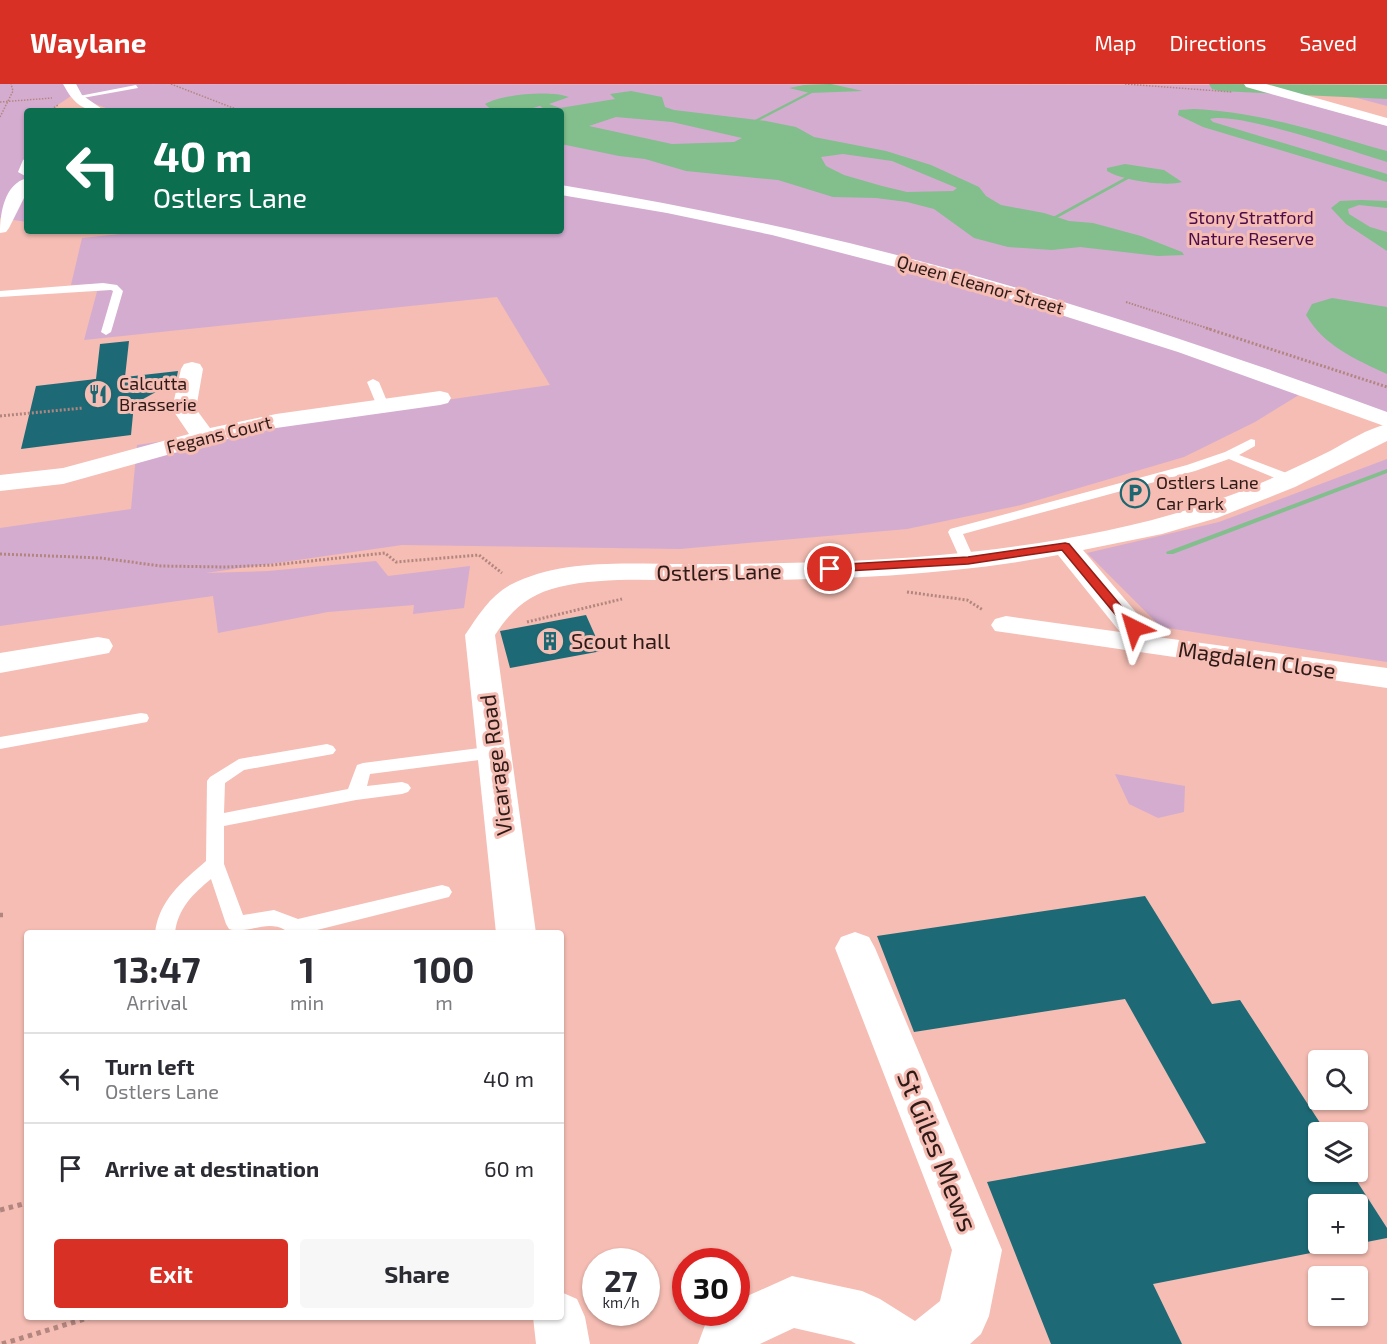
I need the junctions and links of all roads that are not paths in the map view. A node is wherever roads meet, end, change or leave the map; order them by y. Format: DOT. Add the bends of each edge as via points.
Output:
graph roads {
  1 [pos="70,84"];
  2 [pos="1251,84"];
  3 [pos="1280,84"];
  4 [pos="136,87"];
  5 [pos="77,97"];
  6 [pos="94,108"];
  7 [pos="1387,112"];
  8 [pos="1387,122"];
  9 [pos="22,188"];
  10 [pos="564,191"];
  11 [pos="0,228"];
  12 [pos="0,294"];
  13 [pos="106,332"];
  14 [pos="192,369"];
  15 [pos="374,382"];
  16 [pos="440,398"];
  17 [pos="383,406"];
  18 [pos="1387,420"];
  19 [pos="1387,431"];
  20 [pos="204,436"];
  21 [pos="1251,443"];
  22 [pos="1229,455"];
  23 [pos="1292,480"];
  24 [pos="0,483"];
  25 [pos="1065,546"];
  26 [pos="968,561"];
  27 [pos="1006,625"];
  28 [pos="480,635"];
  29 [pos="1147,645"];
  30 [pos="98,646"];
  31 [pos="0,663"];
  32 [pos="1387,678"];
  33 [pos="141,718"];
  34 [pos="0,743"];
  35 [pos="327,750"];
  36 [pos="495,752"];
  37 [pos="402,788"];
  38 [pos="356,794"];
  39 [pos="215,821"];
  40 [pos="215,864"];
  41 [pos="442,892"];
  42 [pos="165,930"];
  43 [pos="296,930"];
  44 [pos="516,930"];
  45 [pos="855,948"];
  46 [pos="724,1344"];
  47 [pos="902,1344"];
  48 [pos="928,1344"];
  1 -- 5 [label="main road"];
  2 -- 8 [label="main road"];
  3 -- 7 [label="main road"];
  4 -- 5 [label="lane"];
  5 -- 6 [label="main road"];
  9 -- 11 [label="main road"];
  10 -- 18 [label="main road, Queen Eleanor Street" via="696,214 935,271 1110,323"];
  12 -- 13 [label="lane" via="114,287 118,291"];
  14 -- 20 [label="main road" via="184,409"];
  15 -- 17 [label="lane"];
  16 -- 17 [label="main road, Fegans Court"];
  17 -- 20 [label="main road, Fegans Court"];
  19 -- 23 [label="main road, Ostlers Lane"];
  20 -- 24 [label="main road, Fegans Court" via="73,473"];
  21 -- 22 [label="lane"];
  22 -- 23 [label="lane"];
  22 -- 26 [label="lane" via="955,532"];
  23 -- 25 [label="main road, Ostlers Lane" via="1179,522"];
  25 -- 26 [label="main road, Ostlers Lane"];
  25 -- 29 [label="main road, Magdalen Close"];
  26 -- 28 [label="main road, Ostlers Lane" via="561,577 513,597"];
  27 -- 29 [label="main road"];
  28 -- 36 [label="main road, Vicarage Road"];
  29 -- 32 [label="main road, Magdalen Close"];
  30 -- 31 [label="main road"];
  33 -- 34 [label="lane"];
  35 -- 39 [label="lane" via="239,765 216,781"];
  36 -- 38 [label="lane" via="363,769"];
  36 -- 44 [label="main road, Vicarage Road"];
  37 -- 38 [label="lane"];
  38 -- 39 [label="lane"];
  39 -- 40 [label="lane"];
  40 -- 42 [label="lane" via="177,899 165,920"];
  40 -- 43 [label="lane" via="236,924 281,917"];
  41 -- 43 [label="lane"];
  45 -- 48 [label="main road, St Giles Mews" via="977,1250 963,1316"];
  46 -- 47 [label="main road" via="734,1329 792,1302 862,1317"];
}
